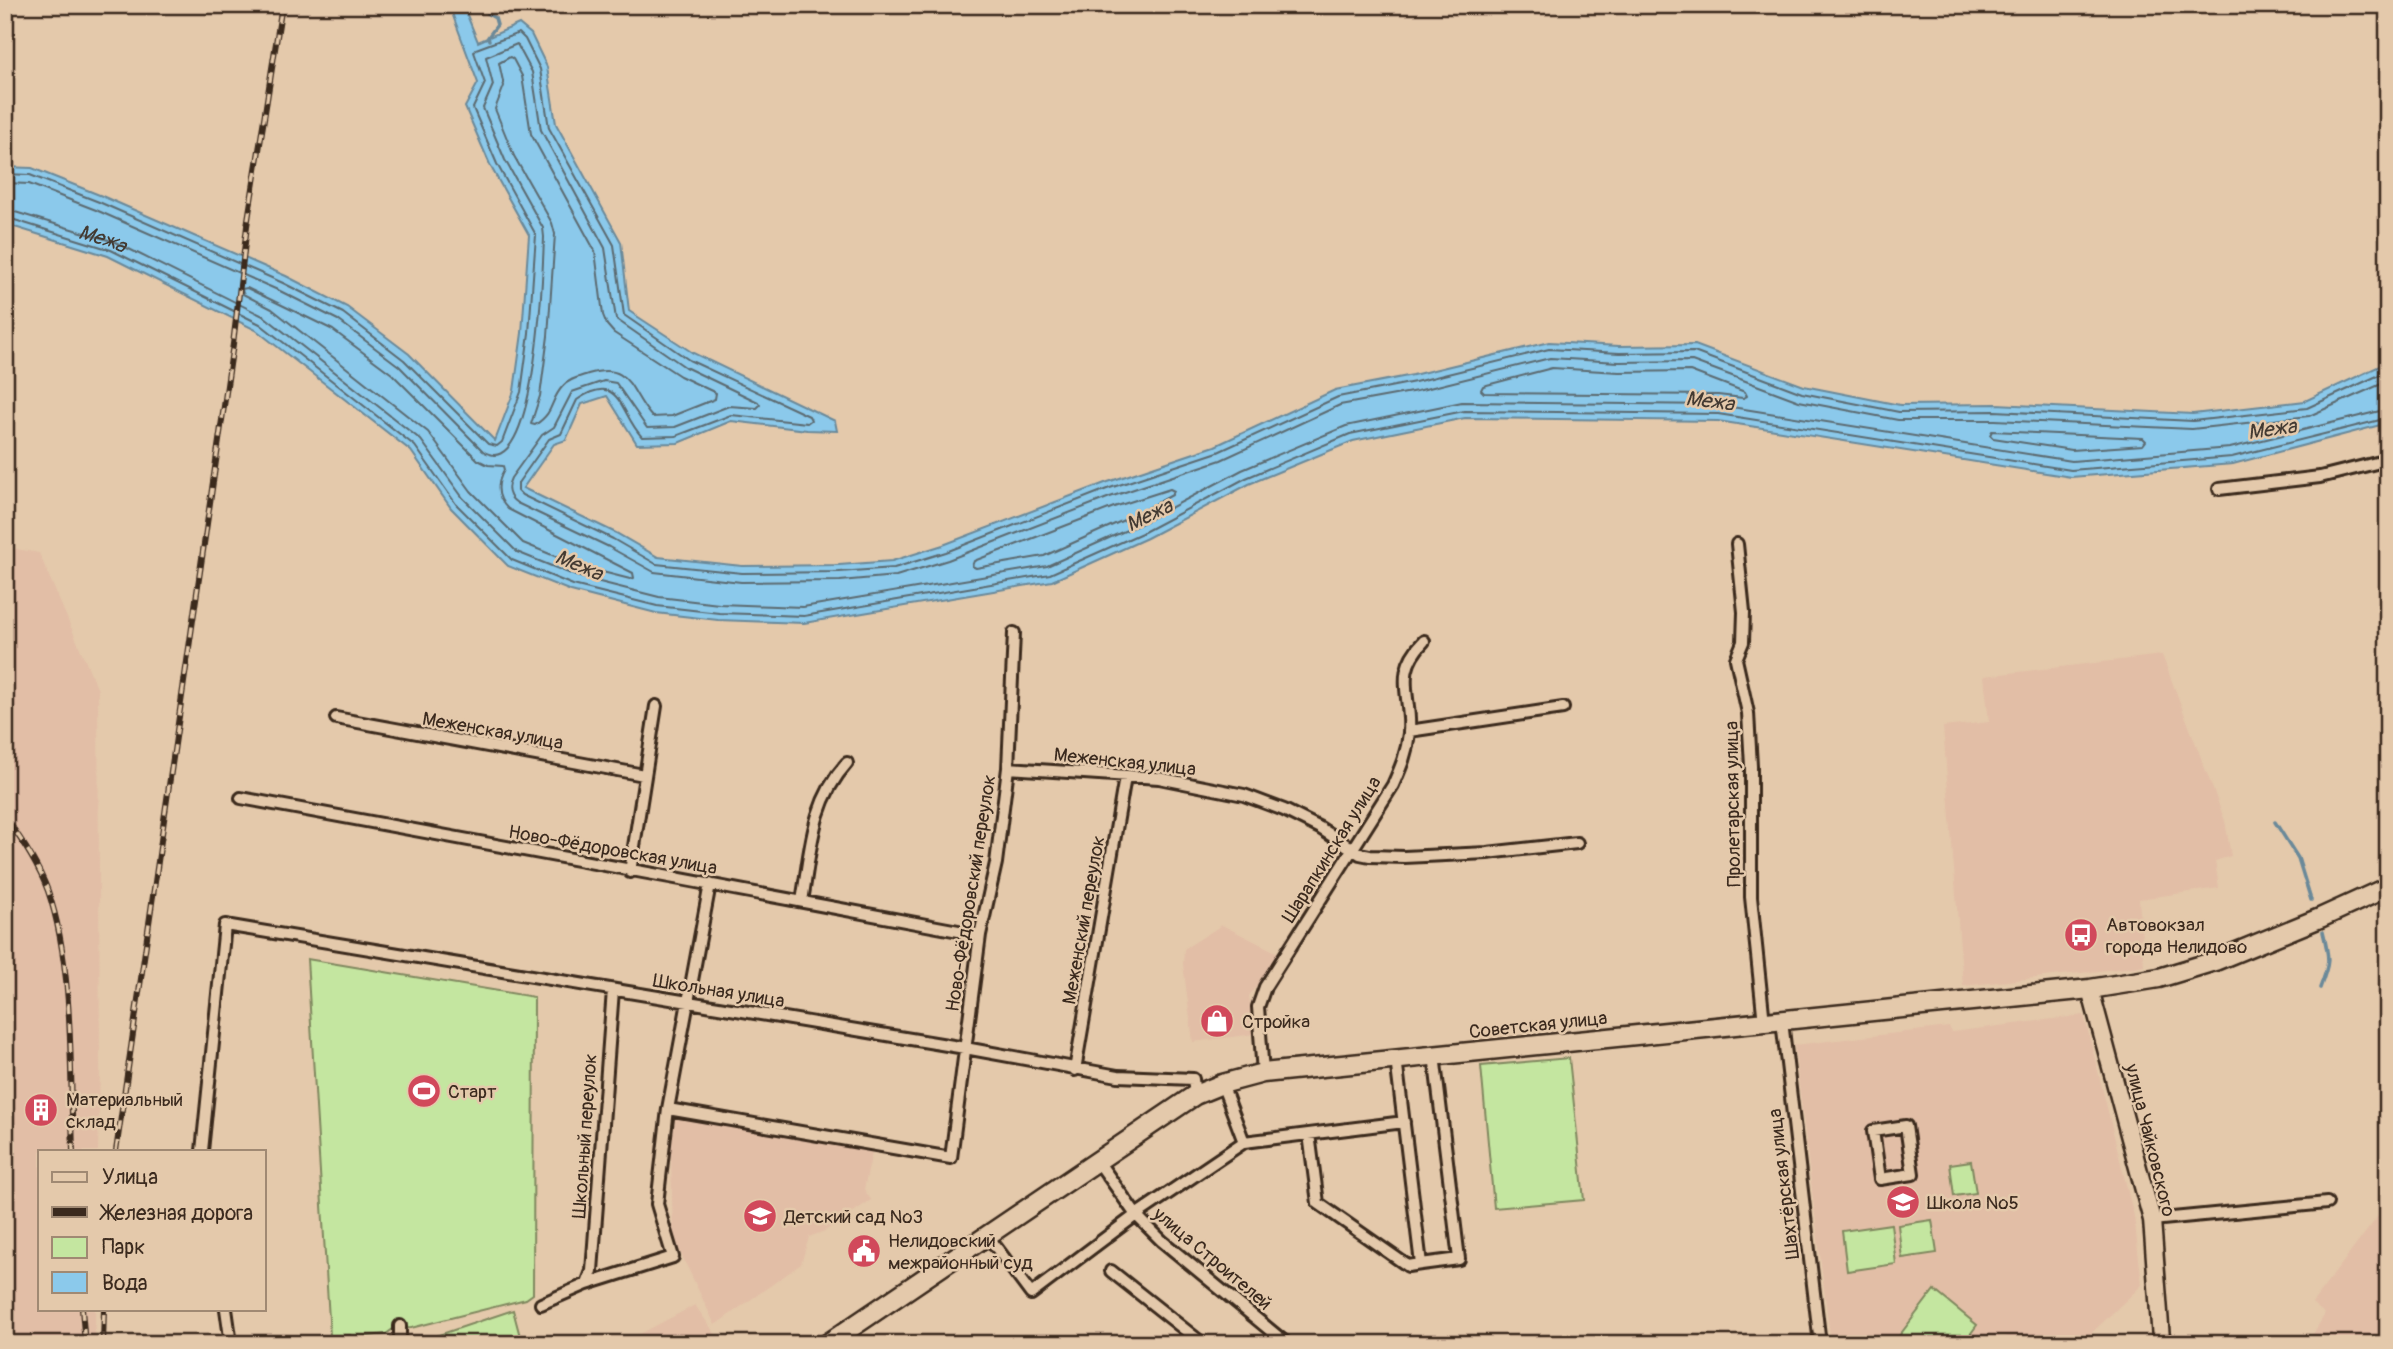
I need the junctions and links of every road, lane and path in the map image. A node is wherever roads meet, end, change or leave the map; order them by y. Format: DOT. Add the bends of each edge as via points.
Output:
graph roads {
  1 [pos="2388,460"];
  2 [pos="2219,489"];
  3 [pos="1737,544"];
  4 [pos="1014,633"];
  5 [pos="1424,641"];
  6 [pos="656,706"];
  7 [pos="1563,708"];
  8 [pos="336,718"];
  9 [pos="1409,730"];
  10 [pos="847,763"];
  11 [pos="1008,768"];
  12 [pos="644,775"];
  13 [pos="1125,777"];
  14 [pos="241,798"];
  15 [pos="1577,842"];
  16 [pos="1352,848"];
  17 [pos="630,872"];
  18 [pos="710,884"];
  19 [pos="2388,887"];
  20 [pos="803,901"];
  21 [pos="979,935"];
  22 [pos="2090,989"];
  23 [pos="613,990"];
  24 [pos="689,1002"];
  25 [pos="1773,1022"];
  26 [pos="965,1048"];
  27 [pos="1434,1055"];
  28 [pos="1396,1059"];
  29 [pos="1075,1070"];
  30 [pos="1263,1073"];
  31 [pos="1222,1084"];
  32 [pos="1195,1095"];
  33 [pos="668,1109"];
  34 [pos="1404,1122"];
  35 [pos="1906,1126"];
  36 [pos="1309,1134"];
  37 [pos="1244,1142"];
  38 [pos="202,1150"];
  39 [pos="1097,1160"];
  40 [pos="2327,1203"];
  41 [pos="1136,1215"];
  42 [pos="2152,1220"];
  43 [pos="987,1235"];
  44 [pos="1421,1264"];
  45 [pos="1111,1271"];
  46 [pos="587,1284"];
  47 [pos="541,1304"];
  48 [pos="226,1310"];
  49 [pos="400,1326"];
  50 [pos="2161,1342"];
  51 [pos="231,1344"];
  52 [pos="400,1344"];
  53 [pos="827,1344"];
  54 [pos="1203,1344"];
  55 [pos="1287,1344"];
  56 [pos="1820,1344"];
  1 -- 2 [label="street" via="2320,477"];
  3 -- 25 [label="street, Пролетарская улица" via="1744,612 1743,642 1736,659 1748,713 1751,897"];
  4 -- 11 [label="street, Ново-Фёдоровский переулок"];
  5 -- 9 [label="street, Шарапкинская улица" via="1411,654 1404,678"];
  6 -- 12 [label="street"];
  7 -- 9 [label="street"];
  8 -- 12 [label="street, Меженская улица"];
  9 -- 16 [label="street, Шарапкинская улица" via="1406,759"];
  10 -- 20 [label="street" via="817,813"];
  11 -- 13 [label="street, Меженская улица"];
  11 -- 21 [label="street, Ново-Фёдоровский переулок" via="996,863"];
  12 -- 17 [label="street"];
  13 -- 16 [label="street, Меженская улица" via="1159,778 1244,795 1284,810"];
  13 -- 29 [label="street, Меженский переулок"];
  14 -- 17 [label="street, Ново-Фёдоровская улица"];
  15 -- 16 [label="street, Меженская улица" via="1405,857 1370,856"];
  16 -- 30 [label="street, Шарапкинская улица" via="1265,987 1258,1007"];
  17 -- 18 [label="street, Ново-Фёдоровская улица"];
  18 -- 20 [label="street, Ново-Фёдоровская улица"];
  18 -- 24 [label="street"];
  19 -- 22 [label="main road, Советская улица" via="2215,961 2159,978"];
  20 -- 21 [label="street, Ново-Фёдоровская улица"];
  21 -- 26 [label="street, Ново-Фёдоровский переулок"];
  22 -- 25 [label="main road, Советская улица"];
  22 -- 42 [label="street, улица Чайковского"];
  23 -- 24 [label="street, Школьная улица"];
  23 -- 38 [label="street, Школьная улица" via="225,925"];
  23 -- 46 [label="street, Школьный переулок" via="592,1271"];
  24 -- 26 [label="street, Школьная улица"];
  24 -- 33 [label="street"];
  25 -- 27 [label="main road, Советская улица"];
  25 -- 56 [label="street, Шахтёрская улица"];
  26 -- 29 [label="street, Школьная улица"];
  26 -- 33 [label="street, Ново-Фёдоровский переулок" via="951,1158"];
  27 -- 28 [label="main road, Советская улица"];
  27 -- 44 [label="street" via="1459,1259"];
  28 -- 30 [label="main road, Советская улица"];
  28 -- 34 [label="street"];
  29 -- 32 [label="street, Школьная улица" via="1193,1079"];
  30 -- 31 [label="main road, Советская улица"];
  31 -- 32 [label="main road, Советская улица"];
  31 -- 37 [label="street"];
  32 -- 39 [label="main road, Советская улица"];
  33 -- 46 [label="street" via="657,1204 673,1257"];
  34 -- 36 [label="street"];
  34 -- 44 [label="street"];
  35 -- 35 [label="street" via="1913,1174 1880,1179 1873,1131"];
  36 -- 37 [label="street"];
  36 -- 44 [label="street" via="1318,1203 1408,1266"];
  37 -- 41 [label="street"];
  39 -- 41 [label="street, улица Строителей"];
  39 -- 43 [label="main road, Советская улица"];
  40 -- 42 [label="street"];
  41 -- 43 [label="street" via="1031,1294"];
  41 -- 55 [label="street, улица Строителей"];
  42 -- 50 [label="street, улица Чайковского"];
  43 -- 53 [label="main road, Советская улица"];
  45 -- 54 [label="street"];
  46 -- 47 [label="street"];
  48 -- 51 [label="street"];
  49 -- 52 [label="street"];
}
